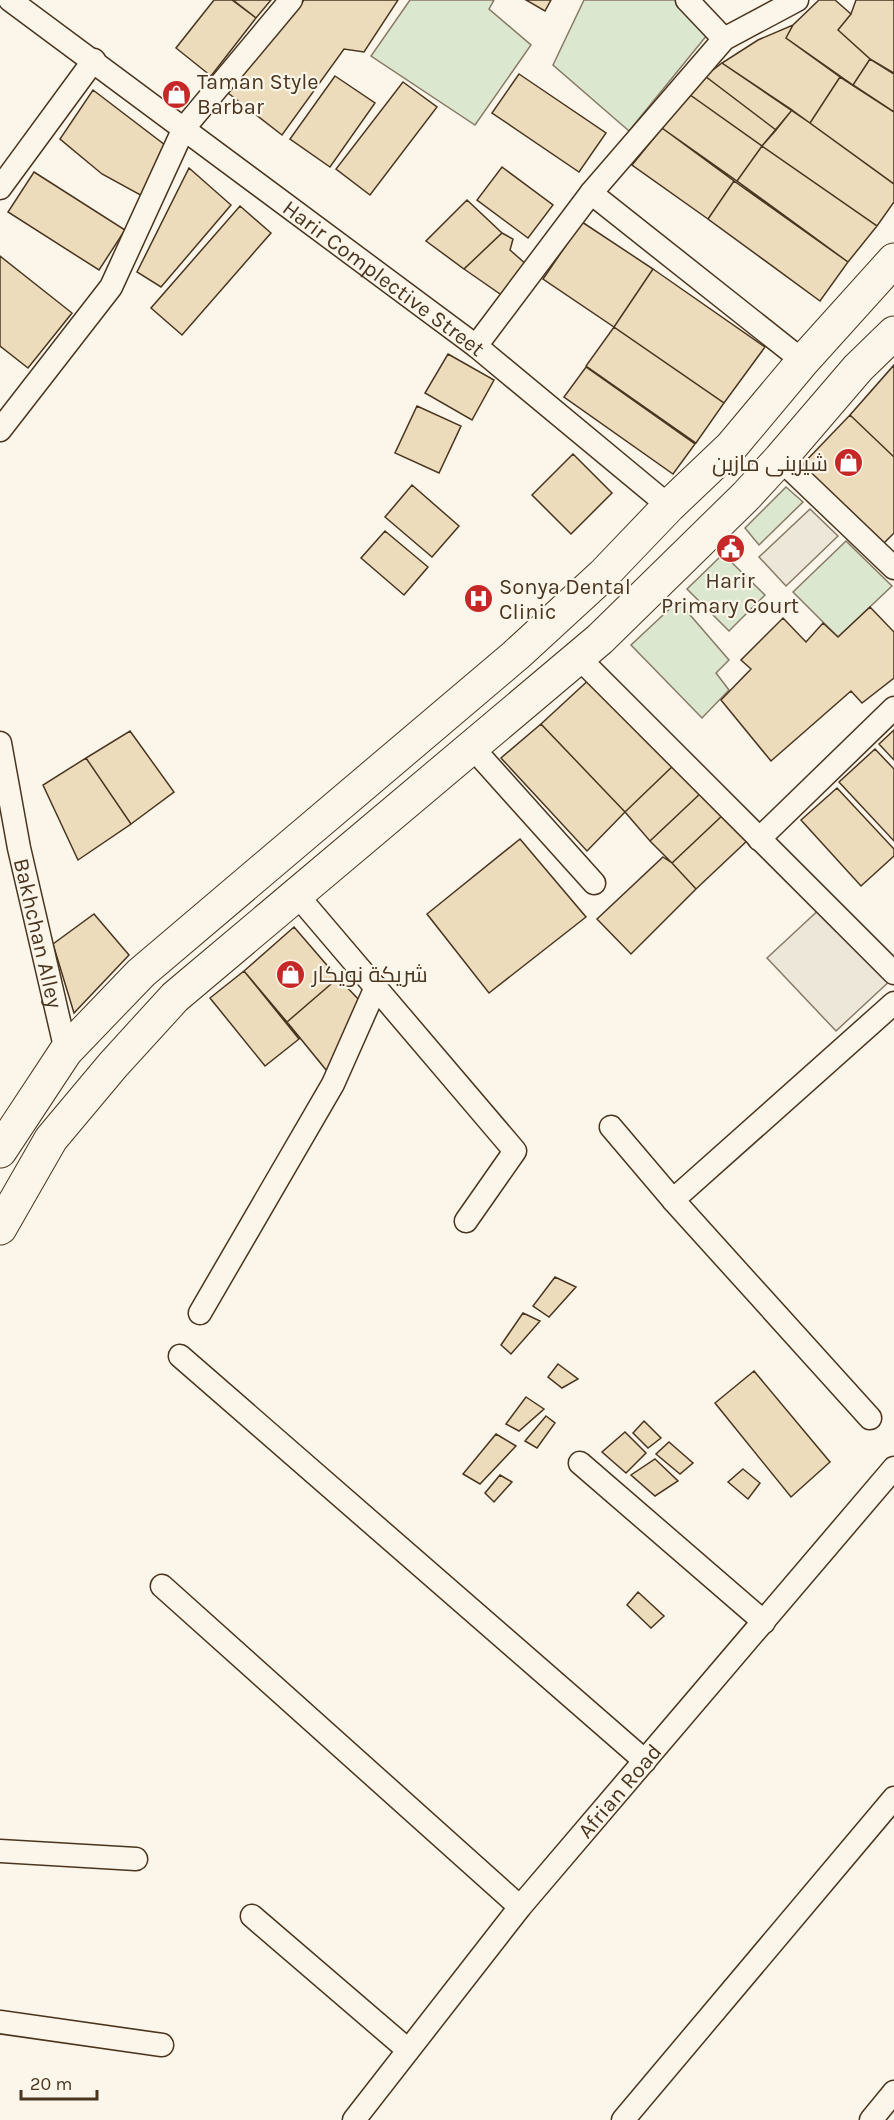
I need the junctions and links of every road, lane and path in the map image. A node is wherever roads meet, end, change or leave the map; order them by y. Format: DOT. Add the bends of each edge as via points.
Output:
graph roads {
  1 [pos="10,0"];
  2 [pos="291,0"];
  3 [pos="687,0"];
  4 [pos="797,0"];
  5 [pos="724,39"];
  6 [pos="94,60"];
  7 [pos="184,128"];
  8 [pos="0,188"];
  9 [pos="591,193"];
  10 [pos="894,260"];
  11 [pos="894,333"];
  12 [pos="476,346"];
  13 [pos="803,361"];
  14 [pos="0,430"];
  15 [pos="780,459"];
  16 [pos="669,506"];
  17 [pos="894,568"];
  18 [pos="566,608"];
  19 [pos="589,648"];
  20 [pos="894,708"];
  21 [pos="0,743"];
  22 [pos="471,746"];
  23 [pos="759,839"];
  24 [pos="594,883"];
  25 [pos="297,895"];
  26 [pos="894,973"];
  27 [pos="376,987"];
  28 [pos="894,1004"];
  29 [pos="66,1051"];
  30 [pos="611,1127"];
  31 [pos="0,1151"];
  32 [pos="673,1200"];
  33 [pos="466,1221"];
  34 [pos="0,1228"];
  35 [pos="200,1313"];
  36 [pos="180,1356"];
  37 [pos="870,1418"];
  38 [pos="580,1463"];
  39 [pos="894,1468"];
  40 [pos="162,1586"];
  41 [pos="764,1622"];
  42 [pos="645,1761"];
  43 [pos="894,1798"];
  44 [pos="0,1851"];
  45 [pos="136,1859"];
  46 [pos="520,1907"];
  47 [pos="252,1916"];
  48 [pos="0,2022"];
  49 [pos="162,2045"];
  50 [pos="408,2050"];
  51 [pos="894,2092"];
  52 [pos="354,2120"];
  53 [pos="623,2120"];
  54 [pos="871,2120"];
  1 -- 6 [label="street, Harir Complective Street"];
  2 -- 7 [label="street"];
  3 -- 5 [label="street"];
  4 -- 5 [label="street"];
  5 -- 9 [label="street"];
  6 -- 7 [label="street, Harir Complective Street"];
  6 -- 8 [label="street"];
  7 -- 12 [label="street, Harir Complective Street"];
  7 -- 14 [label="street" via="111,287"];
  9 -- 12 [label="street"];
  9 -- 13 [label="street"];
  10 -- 13 [label="main road"];
  11 -- 15 [label="main road" via="858,368"];
  12 -- 16 [label="street, Harir Complective Street"];
  13 -- 16 [label="main road" via="731,447"];
  15 -- 17 [label="street"];
  15 -- 19 [label="main road"];
  16 -- 18 [label="main road"];
  18 -- 19 [label="main road"];
  18 -- 29 [label="main road" via="141,974"];
  19 -- 22 [label="main road"];
  19 -- 23 [label="street"];
  20 -- 23 [label="street"];
  21 -- 29 [label="street, Bakhchan Alley" via="19,848"];
  22 -- 24 [label="street"];
  22 -- 25 [label="main road"];
  23 -- 26 [label="street"];
  25 -- 27 [label="street"];
  25 -- 34 [label="main road" via="175,997 113,1065 51,1139"];
  27 -- 33 [label="street" via="515,1151"];
  27 -- 35 [label="street" via="333,1084"];
  28 -- 32 [label="street"];
  29 -- 31 [label="main road"];
  30 -- 32 [label="street"];
  32 -- 37 [label="street"];
  36 -- 42 [label="street"];
  38 -- 41 [label="street"];
  39 -- 41 [label="street, Afrian Road"];
  40 -- 46 [label="street"];
  41 -- 42 [label="street, Afrian Road"];
  42 -- 46 [label="street, Afrian Road"];
  43 -- 53 [label="street"];
  44 -- 45 [label="street"];
  46 -- 50 [label="street, Afrian Road"];
  47 -- 50 [label="street"];
  48 -- 49 [label="street"];
  50 -- 52 [label="street, Afrian Road"];
  51 -- 54 [label="street"];
}
